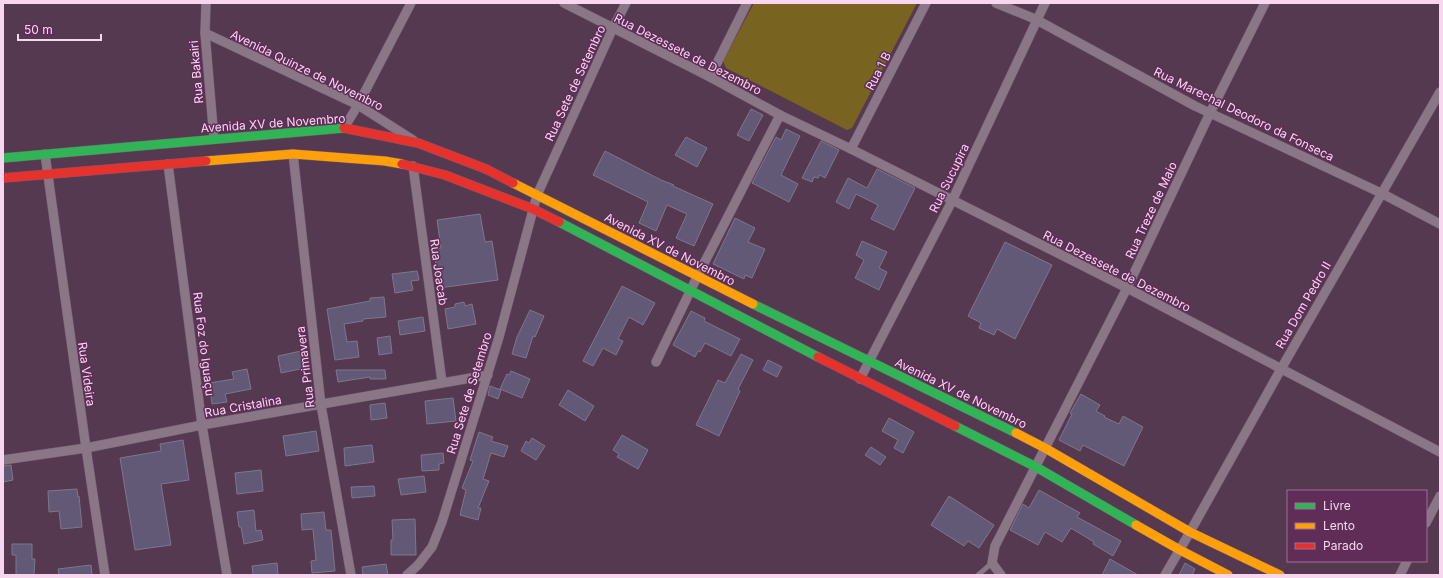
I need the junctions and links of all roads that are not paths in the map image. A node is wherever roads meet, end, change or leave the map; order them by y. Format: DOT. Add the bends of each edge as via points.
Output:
graph roads {
  1 [pos="206,3"];
  2 [pos="411,3"];
  3 [pos="564,3"];
  4 [pos="626,3"];
  5 [pos="747,3"];
  6 [pos="926,3"];
  7 [pos="996,3"];
  8 [pos="1045,3"];
  9 [pos="1265,3"];
  10 [pos="1036,20"];
  11 [pos="613,28"];
  12 [pos="205,33"];
  13 [pos="710,77"];
  14 [pos="1440,92"];
  15 [pos="358,105"];
  16 [pos="1210,113"];
  17 [pos="780,115"];
  18 [pos="344,128"];
  19 [pos="214,139"];
  20 [pos="418,143"];
  21 [pos="851,149"];
  22 [pos="45,154"];
  23 [pos="293,154"];
  24 [pos="3,158"];
  25 [pos="168,164"];
  26 [pos="413,166"];
  27 [pos="47,175"];
  28 [pos="3,178"];
  29 [pos="1381,193"];
  30 [pos="537,195"];
  31 [pos="952,201"];
  32 [pos="533,209"];
  33 [pos="1440,224"];
  34 [pos="697,277"];
  35 [pos="1127,288"];
  36 [pos="690,291"];
  37 [pos="870,360"];
  38 [pos="656,362"];
  39 [pos="1281,369"];
  40 [pos="488,375"];
  41 [pos="860,378"];
  42 [pos="442,382"];
  43 [pos="321,405"];
  44 [pos="202,425"];
  45 [pos="86,448"];
  46 [pos="1045,448"];
  47 [pos="1440,452"];
  48 [pos="3,460"];
  49 [pos="1036,467"];
  50 [pos="1440,496"];
  51 [pos="1427,522"];
  52 [pos="1190,532"];
  53 [pos="1180,550"];
  54 [pos="1406,562"];
  55 [pos="992,564"];
  56 [pos="105,575"];
  57 [pos="227,575"];
  58 [pos="351,575"];
  59 [pos="407,575"];
  60 [pos="978,575"];
  61 [pos="1001,575"];
  62 [pos="1165,575"];
  63 [pos="1228,575"];
  64 [pos="1280,575"];
  65 [pos="1400,575"];
  1 -- 12 [label="street, Rua Bakairi"];
  2 -- 15 [label="street"];
  3 -- 11 [label="street, Rua Dezessete de Dezembro"];
  4 -- 11 [label="street, Rua Sete de Setembro"];
  5 -- 13 [label="street"];
  6 -- 21 [label="street, Rua 1 B"];
  7 -- 10 [label="street, Rua Marechal Deodoro da Fonseca"];
  8 -- 10 [label="street, Rua Sucupira"];
  9 -- 16 [label="street, Rua Treze de Maio"];
  10 -- 16 [label="street, Rua Marechal Deodoro da Fonseca"];
  10 -- 31 [label="street, Rua Sucupira"];
  11 -- 13 [label="street, Rua Dezessete de Dezembro"];
  11 -- 30 [label="street, Rua Sete de Setembro"];
  12 -- 15 [label="street, Avenida Quinze de Novembro"];
  12 -- 19 [label="street, Rua Bakairi"];
  13 -- 17 [label="street, Rua Dezessete de Dezembro"];
  14 -- 29 [label="street, Rua Dom Pedro II"];
  15 -- 18 [label="street"];
  15 -- 20 [label="street, Avenida Quinze de Novembro"];
  16 -- 29 [label="street, Rua Marechal Deodoro da Fonseca"];
  16 -- 35 [label="street, Rua Treze de Maio"];
  17 -- 21 [label="street, Rua Dezessete de Dezembro"];
  17 -- 34 [label="street"];
  18 -- 19 [label="main road, Avenida XV de Novembro"];
  18 -- 20 [label="main road, Avenida XV de Novembro"];
  19 -- 22 [label="main road, Avenida XV de Novembro"];
  20 -- 30 [label="main road, Avenida XV de Novembro" via="486,170"];
  21 -- 31 [label="street, Rua Dezessete de Dezembro"];
  22 -- 24 [label="main road, Avenida XV de Novembro"];
  22 -- 27 [label="street, Rua Videira"];
  23 -- 25 [label="main road"];
  23 -- 26 [label="main road" via="385,161"];
  23 -- 43 [label="street, Rua Primavera"];
  25 -- 27 [label="main road"];
  25 -- 44 [label="street, Rua Foz do Iguaçu"];
  26 -- 32 [label="main road" via="445,175"];
  26 -- 42 [label="street, Rua Joacab"];
  27 -- 28 [label="main road"];
  27 -- 45 [label="street, Rua Videira"];
  29 -- 33 [label="street, Rua Marechal Deodoro da Fonseca"];
  29 -- 39 [label="street, Rua Dom Pedro II"];
  30 -- 32 [label="street, Rua Sete de Setembro"];
  30 -- 34 [label="main road, Avenida XV de Novembro"];
  31 -- 35 [label="street, Rua Dezessete de Dezembro"];
  31 -- 37 [label="street, Rua Sucupira"];
  32 -- 36 [label="main road"];
  32 -- 40 [label="street, Rua Sete de Setembro"];
  34 -- 36 [label="street"];
  34 -- 37 [label="main road, Avenida XV de Novembro"];
  35 -- 39 [label="street, Rua Dezessete de Dezembro"];
  35 -- 46 [label="street, Rua Treze de Maio"];
  36 -- 38 [label="street"];
  36 -- 41 [label="main road"];
  37 -- 41 [label="street, Rua Sucupira"];
  37 -- 46 [label="main road, Avenida XV de Novembro"];
  39 -- 47 [label="street, Rua Dezessete de Dezembro"];
  39 -- 52 [label="street, Rua Dom Pedro II"];
  40 -- 42 [label="street, Rua Cristalina"];
  40 -- 59 [label="street, Rua Sete de Setembro" via="432,547"];
  41 -- 49 [label="main road"];
  42 -- 43 [label="street, Rua Cristalina"];
  43 -- 44 [label="street, Rua Cristalina"];
  43 -- 58 [label="street, Rua Primavera"];
  44 -- 45 [label="street, Rua Cristalina"];
  44 -- 57 [label="street, Rua Foz do Iguaçu"];
  45 -- 48 [label="street, Rua Cristalina"];
  45 -- 56 [label="street, Rua Videira"];
  46 -- 49 [label="street, Rua Treze de Maio"];
  46 -- 52 [label="main road, Avenida XV de Novembro"];
  49 -- 53 [label="main road"];
  49 -- 55 [label="street, Rua Treze de Maio" via="995,546"];
  50 -- 51 [label="street"];
  52 -- 53 [label="street, Rua Dom Pedro II"];
  52 -- 64 [label="main road, Avenida XV de Novembro"];
  53 -- 62 [label="street"];
  53 -- 63 [label="main road"];
  54 -- 65 [label="street"];
  55 -- 60 [label="lane"];
  55 -- 61 [label="street"];
}
